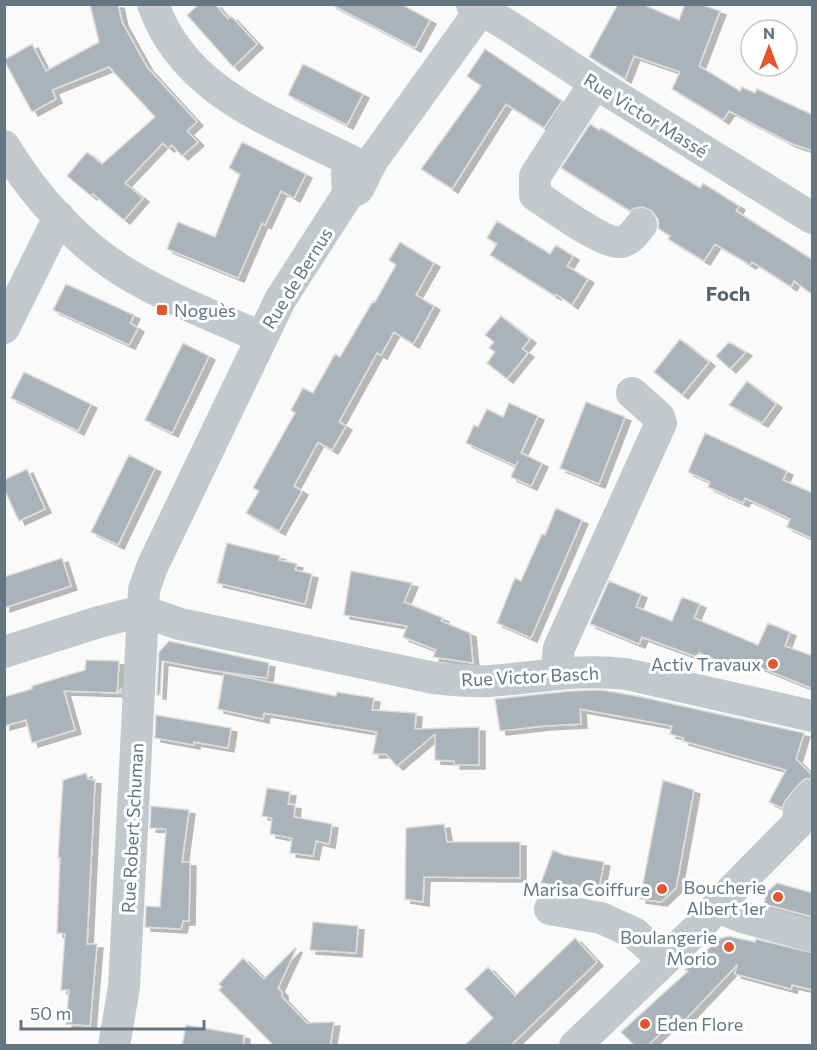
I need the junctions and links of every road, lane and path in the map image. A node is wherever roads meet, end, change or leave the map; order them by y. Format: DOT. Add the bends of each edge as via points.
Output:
graph roads {
  1 [pos="153,4"];
  2 [pos="479,6"];
  3 [pos="595,83"];
  4 [pos="4,146"];
  5 [pos="362,161"];
  6 [pos="59,217"];
  7 [pos="813,218"];
  8 [pos="641,225"];
  9 [pos="4,328"];
  10 [pos="261,337"];
  11 [pos="632,393"];
  12 [pos="142,611"];
  13 [pos="4,652"];
  14 [pos="555,673"];
  15 [pos="813,716"];
  16 [pos="808,813"];
  17 [pos="718,907"];
  18 [pos="550,909"];
  19 [pos="813,936"];
  20 [pos="664,960"];
  21 [pos="114,1046"];
  22 [pos="575,1046"];
  1 -- 5 [label="street" via="186,63 214,89 239,105"];
  2 -- 3 [label="street, Rue Victor Massé"];
  2 -- 5 [label="street"];
  3 -- 7 [label="street, Rue Victor Massé"];
  3 -- 8 [label="street" via="535,176 535,195 600,237 619,243 630,239"];
  4 -- 6 [label="street"];
  5 -- 10 [label="street, Rue de Bernus" via="347,174 348,194"];
  6 -- 9 [label="street"];
  6 -- 10 [label="street" via="122,271"];
  10 -- 12 [label="street, Rue de Bernus" via="152,567"];
  11 -- 14 [label="street" via="661,423 559,648"];
  12 -- 13 [label="street"];
  12 -- 14 [label="street, Rue Victor Basch" via="180,624 434,678 490,681"];
  12 -- 21 [label="street, Rue Robert Schuman" via="124,975"];
  14 -- 15 [label="street, Rue Victor Basch" via="626,674"];
  16 -- 17 [label="street"];
  17 -- 19 [label="street"];
  17 -- 20 [label="street"];
  18 -- 20 [label="street" via="601,918 634,933"];
  20 -- 22 [label="street"];
}
